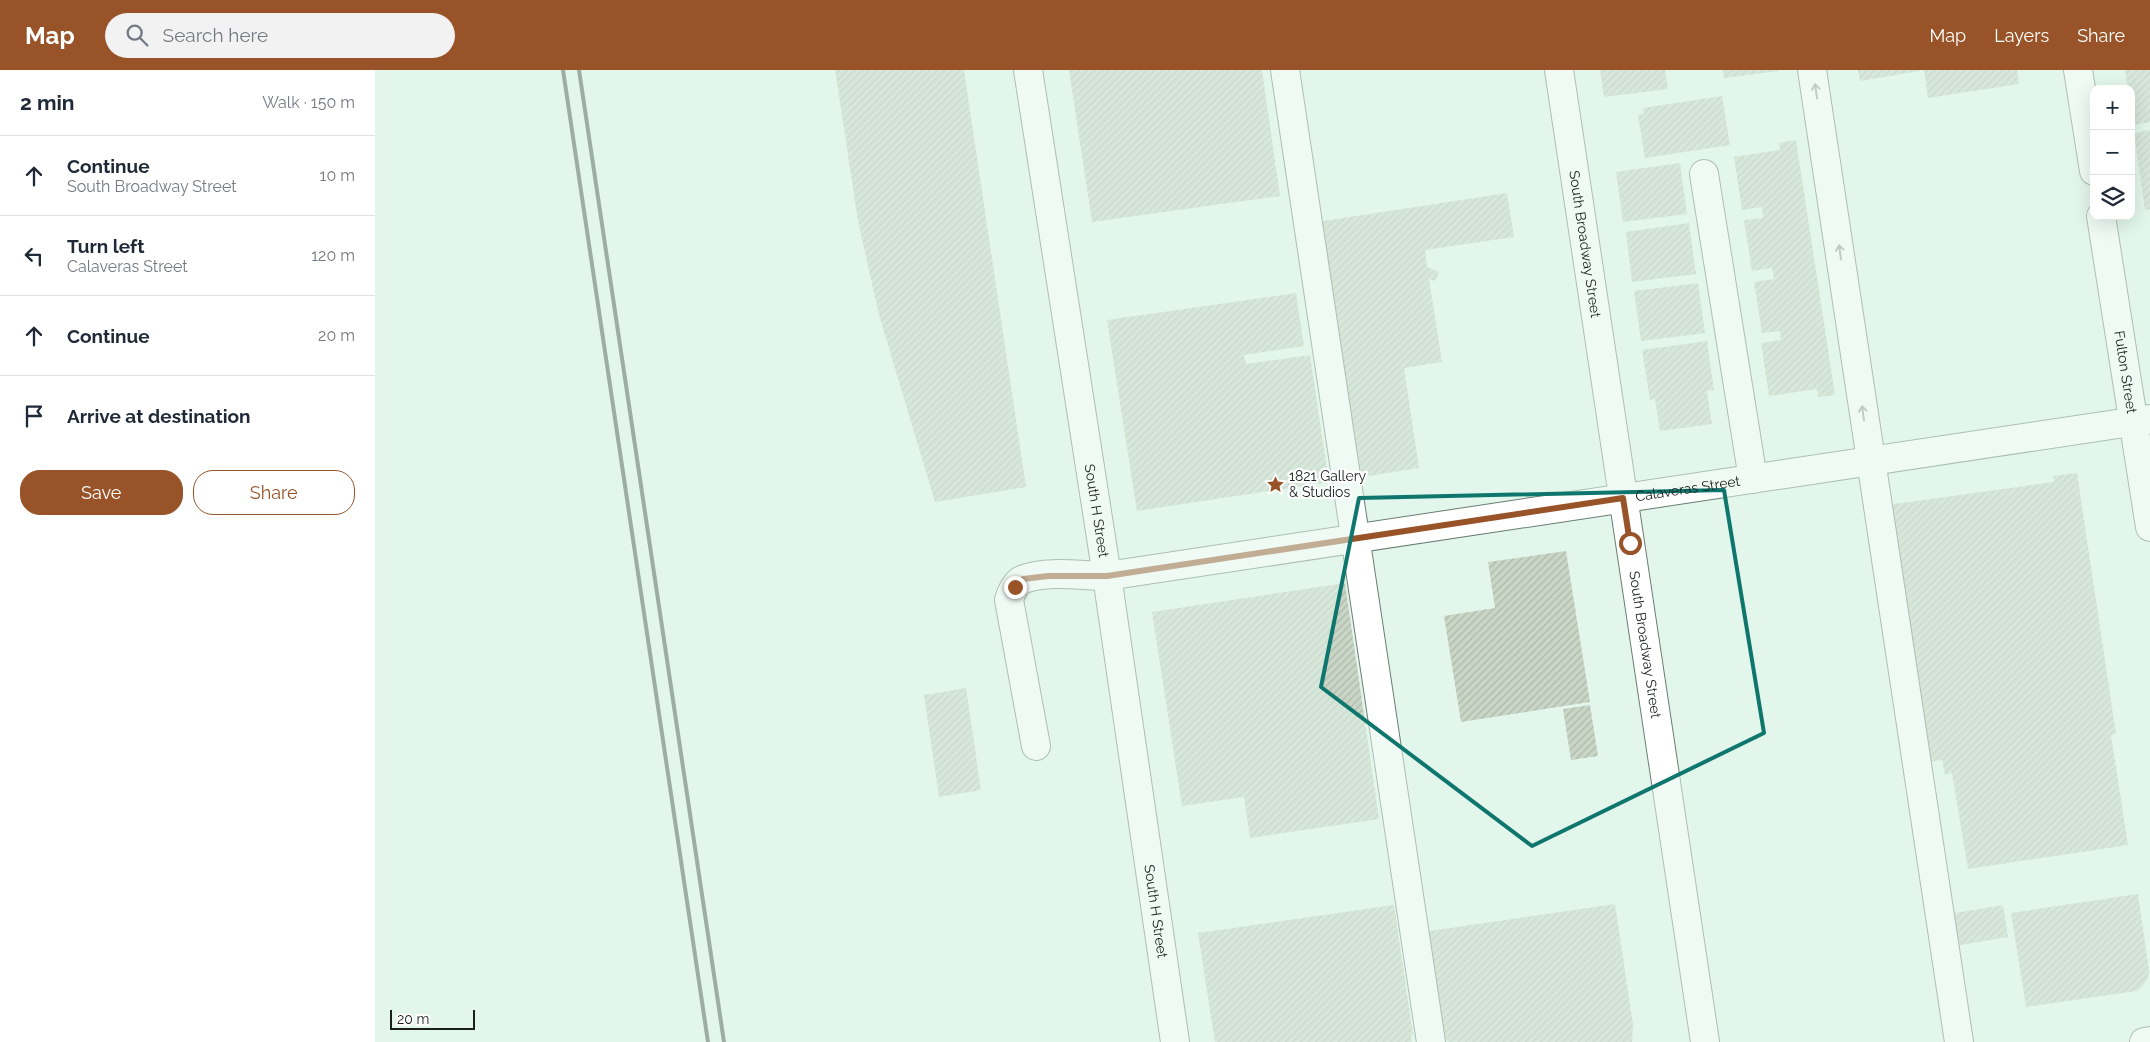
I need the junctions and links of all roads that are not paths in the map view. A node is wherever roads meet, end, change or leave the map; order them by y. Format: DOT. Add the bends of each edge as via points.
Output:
graph roads {
  1 [pos="1028,70"];
  2 [pos="1285,70"];
  3 [pos="1559,70"];
  4 [pos="1813,70"];
  5 [pos="2078,70"];
  6 [pos="2090,146"];
  7 [pos="1704,174"];
  8 [pos="2102,220"];
  9 [pos="2142,420"];
  10 [pos="1871,461"];
  11 [pos="1753,479"];
  12 [pos="1623,498"];
  13 [pos="2150,527"];
  14 [pos="1357,538"];
  15 [pos="1107,576"];
  16 [pos="1035,746"];
  17 [pos="2150,1041"];
  18 [pos="1175,1042"];
  19 [pos="1431,1042"];
  20 [pos="1705,1042"];
  21 [pos="1959,1042"];
  22 [pos="2144,1042"];
  1 -- 15 [label="street, South H Street"];
  2 -- 14 [label="street"];
  3 -- 12 [label="street, South Broadway Street"];
  10 -- 4 [label="street, one-way"];
  5 -- 6 [label="street"];
  7 -- 11 [label="street"];
  8 -- 9 [label="street, Fulton Street"];
  9 -- 10 [label="street, Calaveras Street"];
  9 -- 13 [label="street, Fulton Street"];
  10 -- 11 [label="street, Calaveras Street"];
  10 -- 21 [label="street"];
  11 -- 12 [label="street, Calaveras Street"];
  12 -- 14 [label="street, Calaveras Street"];
  12 -- 20 [label="street, South Broadway Street"];
  14 -- 15 [label="street, Calaveras Street"];
  14 -- 19 [label="street"];
  15 -- 16 [label="street, Calaveras Street" via="1023,579 1011,593 1009,600"];
  15 -- 18 [label="street, South H Street"];
  17 -- 22 [label="street"];
}
